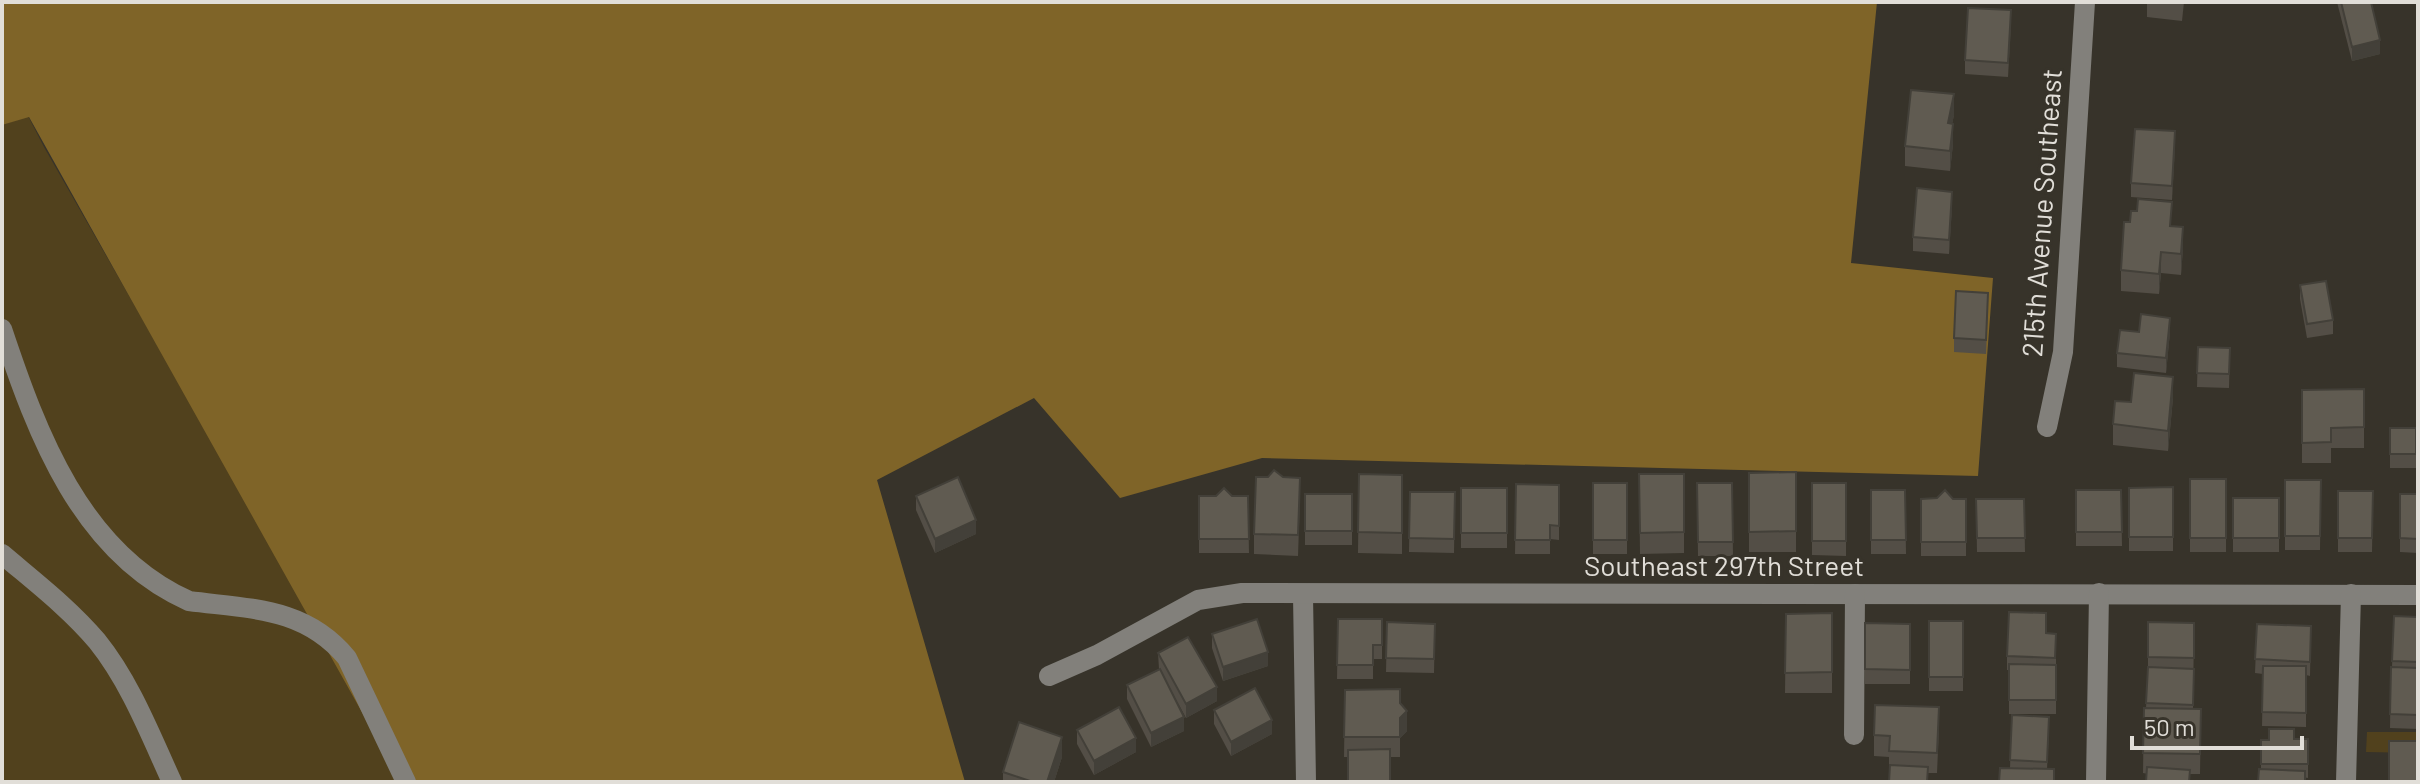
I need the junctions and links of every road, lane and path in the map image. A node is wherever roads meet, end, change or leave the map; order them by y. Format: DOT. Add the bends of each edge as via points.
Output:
graph roads {
  1 [pos="2085,2"];
  2 [pos="2,329"];
  3 [pos="2047,427"];
  4 [pos="2,554"];
  5 [pos="2099,593"];
  6 [pos="1855,594"];
  7 [pos="2351,594"];
  8 [pos="1303,595"];
  9 [pos="2418,595"];
  10 [pos="1049,676"];
  11 [pos="1854,735"];
  12 [pos="172,782"];
  13 [pos="406,782"];
  14 [pos="1306,782"];
  15 [pos="2096,782"];
  16 [pos="2346,782"];
  1 -- 3 [label="street, 215th Avenue Southeast" via="2063,352"];
  2 -- 13 [label="street" via="32,419 101,536 134,570 174,595 292,618 334,642 347,658"];
  4 -- 12 [label="street" via="98,643 138,709"];
  5 -- 6 [label="street, Southeast 297th Street"];
  5 -- 7 [label="street, Southeast 297th Street"];
  5 -- 15 [label="street"];
  6 -- 8 [label="street, Southeast 297th Street"];
  6 -- 11 [label="street"];
  7 -- 9 [label="street, Southeast 297th Street"];
  7 -- 16 [label="street"];
  8 -- 10 [label="street, Southeast 297th Street" via="1242,593 1198,600"];
  8 -- 14 [label="street"];
}
